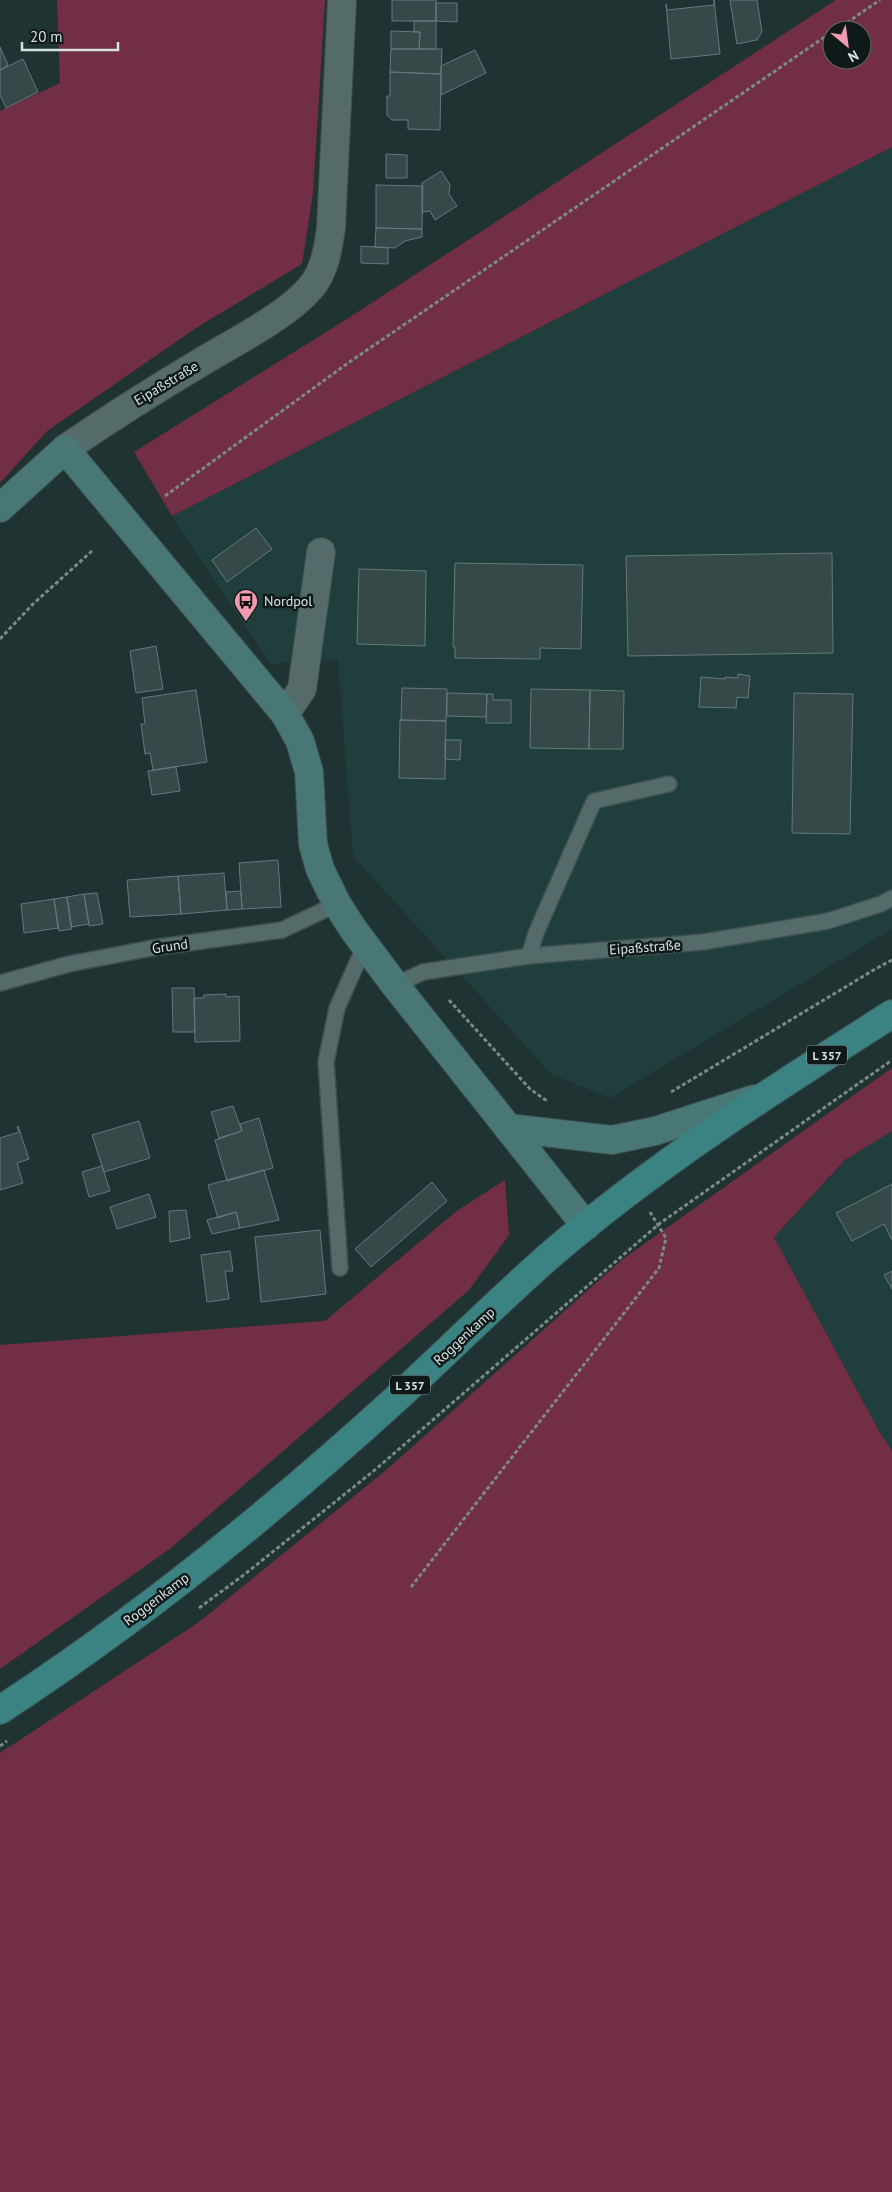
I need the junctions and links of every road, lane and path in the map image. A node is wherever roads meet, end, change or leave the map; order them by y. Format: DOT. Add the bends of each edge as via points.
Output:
graph roads {
  1 [pos="342,0"];
  2 [pos="880,0"];
  3 [pos="851,20"];
  4 [pos="822,39"];
  5 [pos="65,449"];
  6 [pos="165,496"];
  7 [pos="0,508"];
  8 [pos="92,551"];
  9 [pos="321,552"];
  10 [pos="0,639"];
  11 [pos="285,714"];
  12 [pos="669,784"];
  13 [pos="892,898"];
  14 [pos="337,904"];
  15 [pos="365,945"];
  16 [pos="529,956"];
  17 [pos="892,960"];
  18 [pos="423,972"];
  19 [pos="0,983"];
  20 [pos="395,984"];
  21 [pos="892,1014"];
  22 [pos="892,1060"];
  23 [pos="670,1092"];
  24 [pos="763,1096"];
  25 [pos="550,1103"];
  26 [pos="508,1128"];
  27 [pos="659,1224"];
  28 [pos="586,1226"];
  29 [pos="340,1268"];
  30 [pos="411,1587"];
  31 [pos="198,1609"];
  32 [pos="0,1710"];
  33 [pos="8,1740"];
  34 [pos="0,1746"];
  1 -- 5 [label="street, Eipaßstraße" via="331,228 325,262 314,282 298,300 263,324 130,404"];
  2 -- 3 [label="path"];
  4 -- 6 [label="path" via="348,363"];
  5 -- 7 [label="street"];
  5 -- 11 [label="street"];
  8 -- 10 [label="path"];
  9 -- 11 [label="street" via="302,689"];
  11 -- 14 [label="street" via="300,741 310,772 313,844 320,869"];
  12 -- 16 [label="lane" via="594,800"];
  13 -- 16 [label="lane, Eipaßstraße" via="828,921 703,942"];
  14 -- 15 [label="street"];
  14 -- 19 [label="lane, Grund" via="282,930 152,948 69,964"];
  15 -- 20 [label="street"];
  15 -- 29 [label="lane" via="337,1008 326,1062"];
  16 -- 18 [label="lane, Eipaßstraße"];
  17 -- 23 [label="path"];
  18 -- 20 [label="lane, Eipaßstraße"];
  18 -- 25 [label="path" via="530,1089"];
  20 -- 26 [label="street"];
  21 -- 24 [label="main road, Roggenkamp / L 357"];
  22 -- 27 [label="path"];
  24 -- 26 [label="street" via="655,1131 612,1140"];
  24 -- 28 [label="main road, Roggenkamp / L 357"];
  26 -- 28 [label="street"];
  27 -- 30 [label="path" via="666,1238 659,1268"];
  27 -- 31 [label="path" via="376,1469"];
  28 -- 32 [label="main road, Roggenkamp / L 357" via="548,1257 396,1399 231,1542 129,1620"];
  33 -- 34 [label="path"];
}
